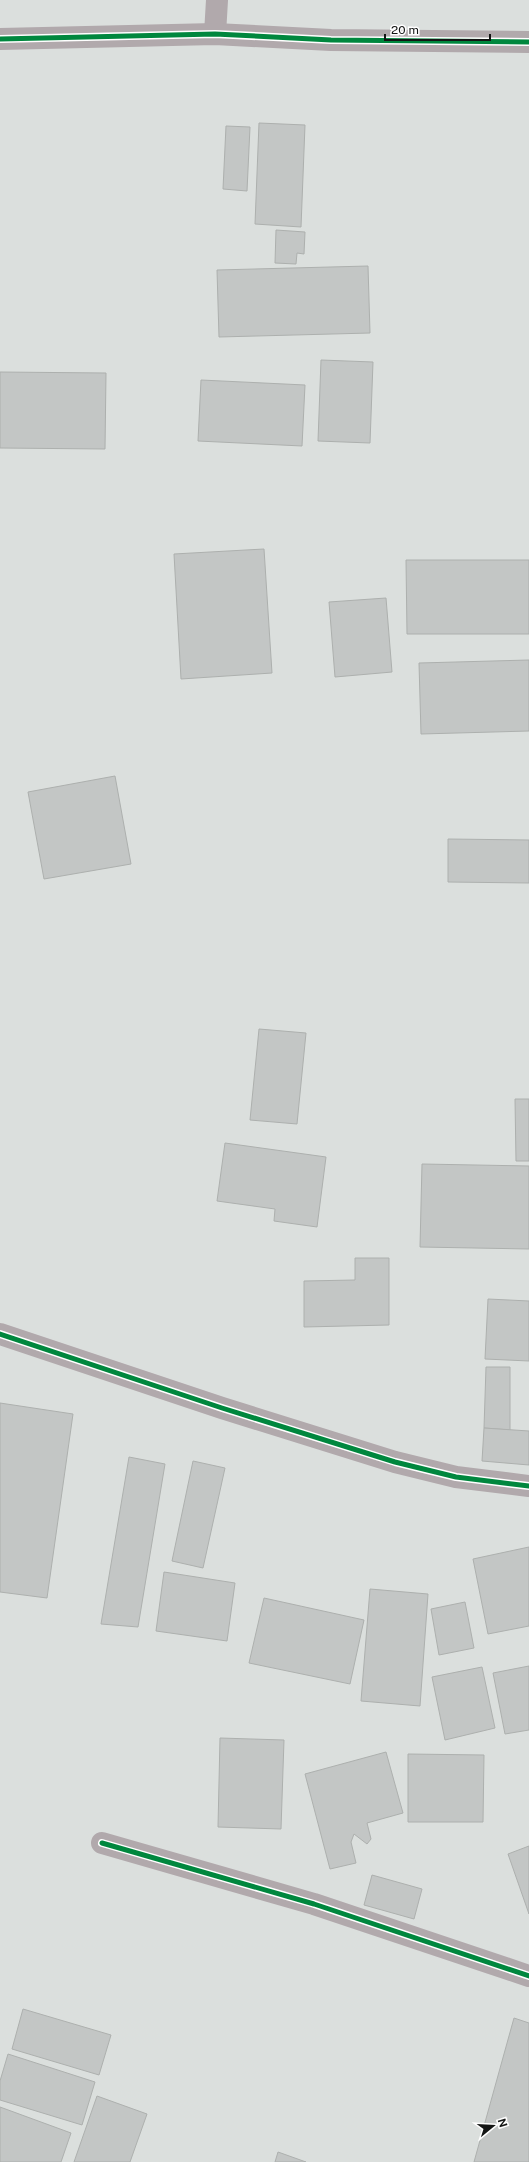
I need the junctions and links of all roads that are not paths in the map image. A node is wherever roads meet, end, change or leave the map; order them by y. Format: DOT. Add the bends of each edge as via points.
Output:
graph roads {
  1 [pos="217,0"];
  2 [pos="215,34"];
  3 [pos="0,39"];
  4 [pos="529,42"];
  5 [pos="0,1334"];
  6 [pos="529,1486"];
  7 [pos="102,1842"];
  8 [pos="529,1976"];
  1 -- 2 [label="street"];
  2 -- 3 [label="street"];
  2 -- 4 [label="street" via="331,40"];
  5 -- 6 [label="street" via="395,1462 456,1477"];
  7 -- 8 [label="street" via="314,1904"];
}
